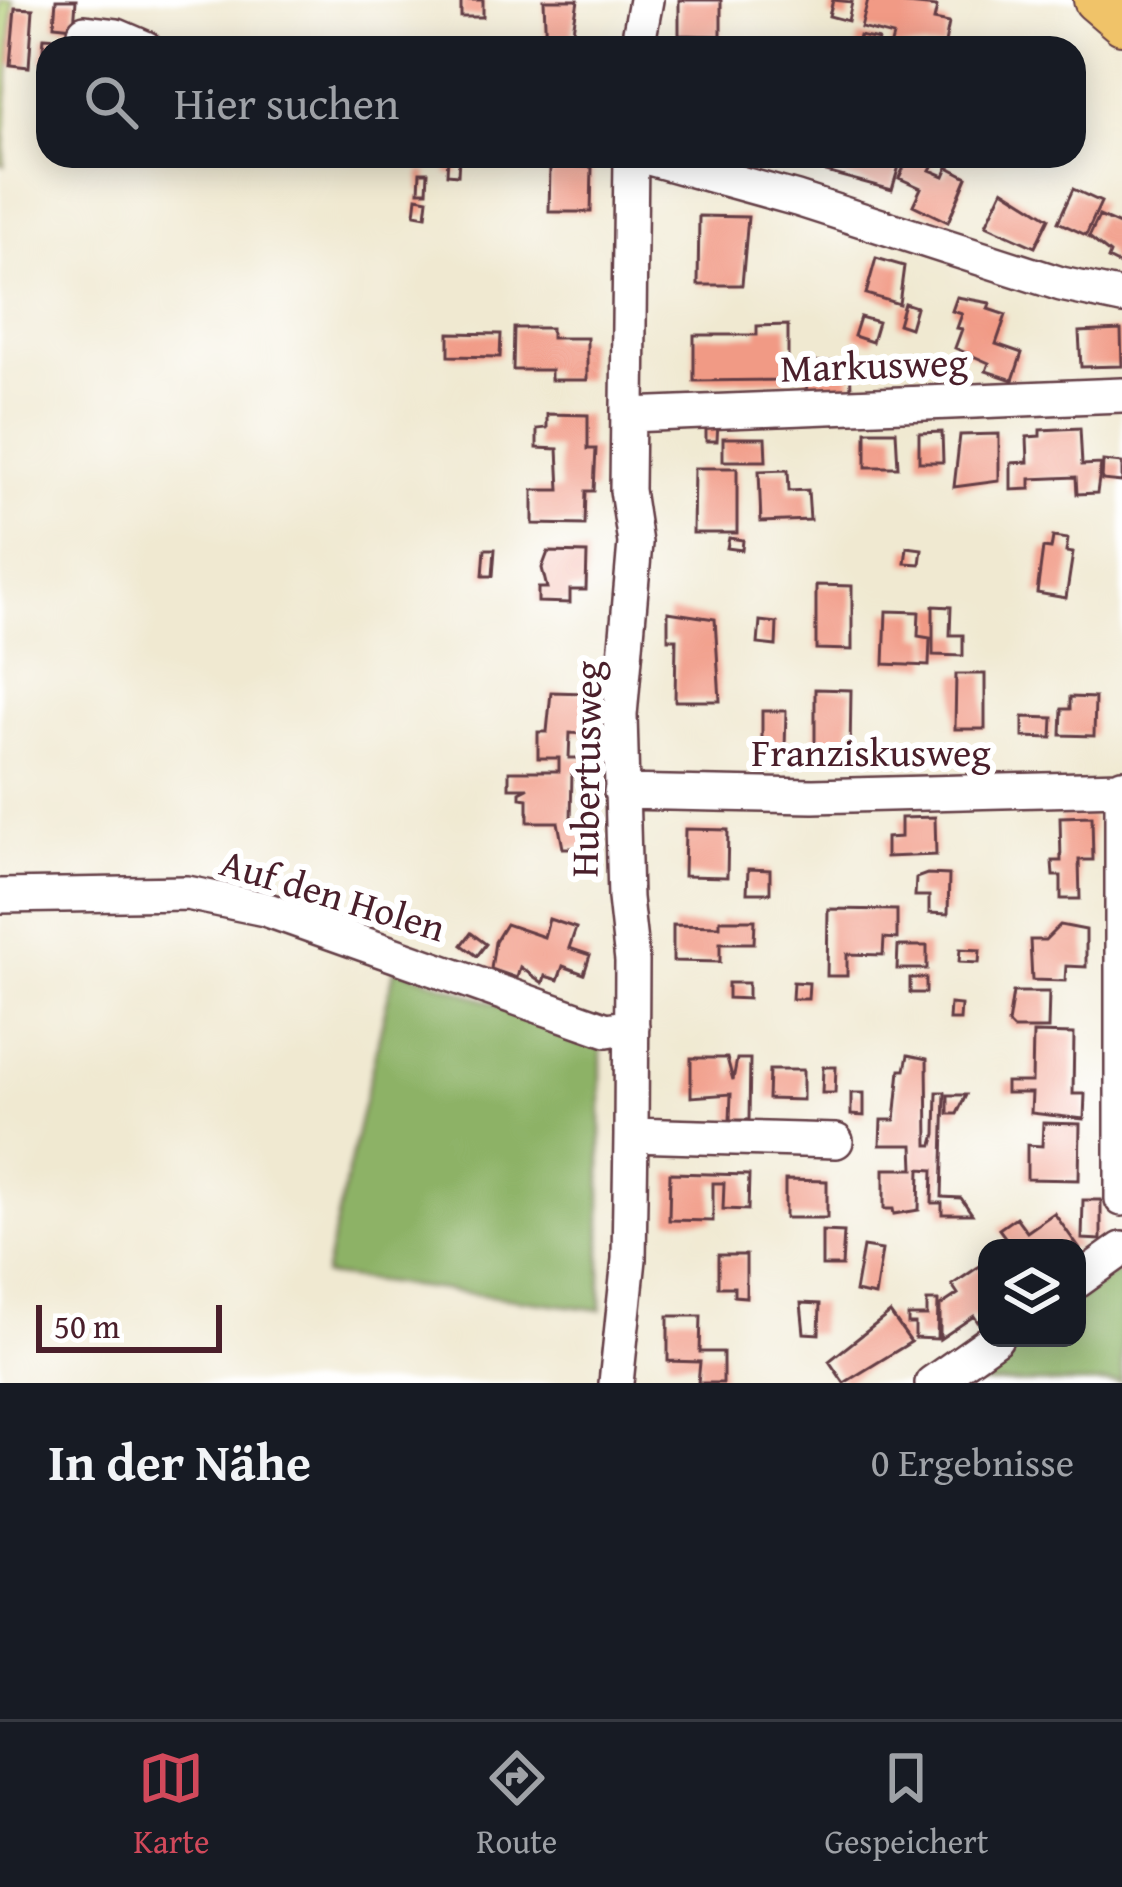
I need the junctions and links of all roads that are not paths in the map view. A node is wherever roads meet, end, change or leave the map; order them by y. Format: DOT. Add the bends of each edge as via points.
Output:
graph roads {
  1 [pos="646,0"];
  2 [pos="1095,0"];
  3 [pos="1122,23"];
  4 [pos="85,32"];
  5 [pos="118,36"];
  6 [pos="640,36"];
  7 [pos="632,168"];
  8 [pos="685,168"];
  9 [pos="1122,297"];
  10 [pos="1122,394"];
  11 [pos="629,415"];
  12 [pos="1122,787"];
  13 [pos="621,792"];
  14 [pos="0,896"];
  15 [pos="632,1026"];
  16 [pos="631,1135"];
  17 [pos="836,1141"];
  18 [pos="1122,1198"];
  19 [pos="1122,1249"];
  20 [pos="1086,1274"];
  21 [pos="983,1347"];
  22 [pos="616,1383"];
  23 [pos="932,1383"];
  1 -- 6 [label="street"];
  2 -- 3 [label="main road"];
  4 -- 5 [label="street"];
  7 -- 11 [label="street, Hubertusweg"];
  8 -- 9 [label="street"];
  10 -- 11 [label="street, Markusweg"];
  11 -- 13 [label="street, Hubertusweg" via="635,543"];
  12 -- 13 [label="street, Franziskusweg" via="826,796"];
  12 -- 18 [label="street"];
  13 -- 15 [label="street, Hubertusweg"];
  14 -- 15 [label="street, Auf den Holen" via="187,893 265,909 608,1030"];
  15 -- 16 [label="street, Hubertusweg"];
  16 -- 17 [label="street"];
  16 -- 22 [label="street, Hubertusweg"];
  19 -- 20 [label="street"];
  21 -- 23 [label="street"];
}
